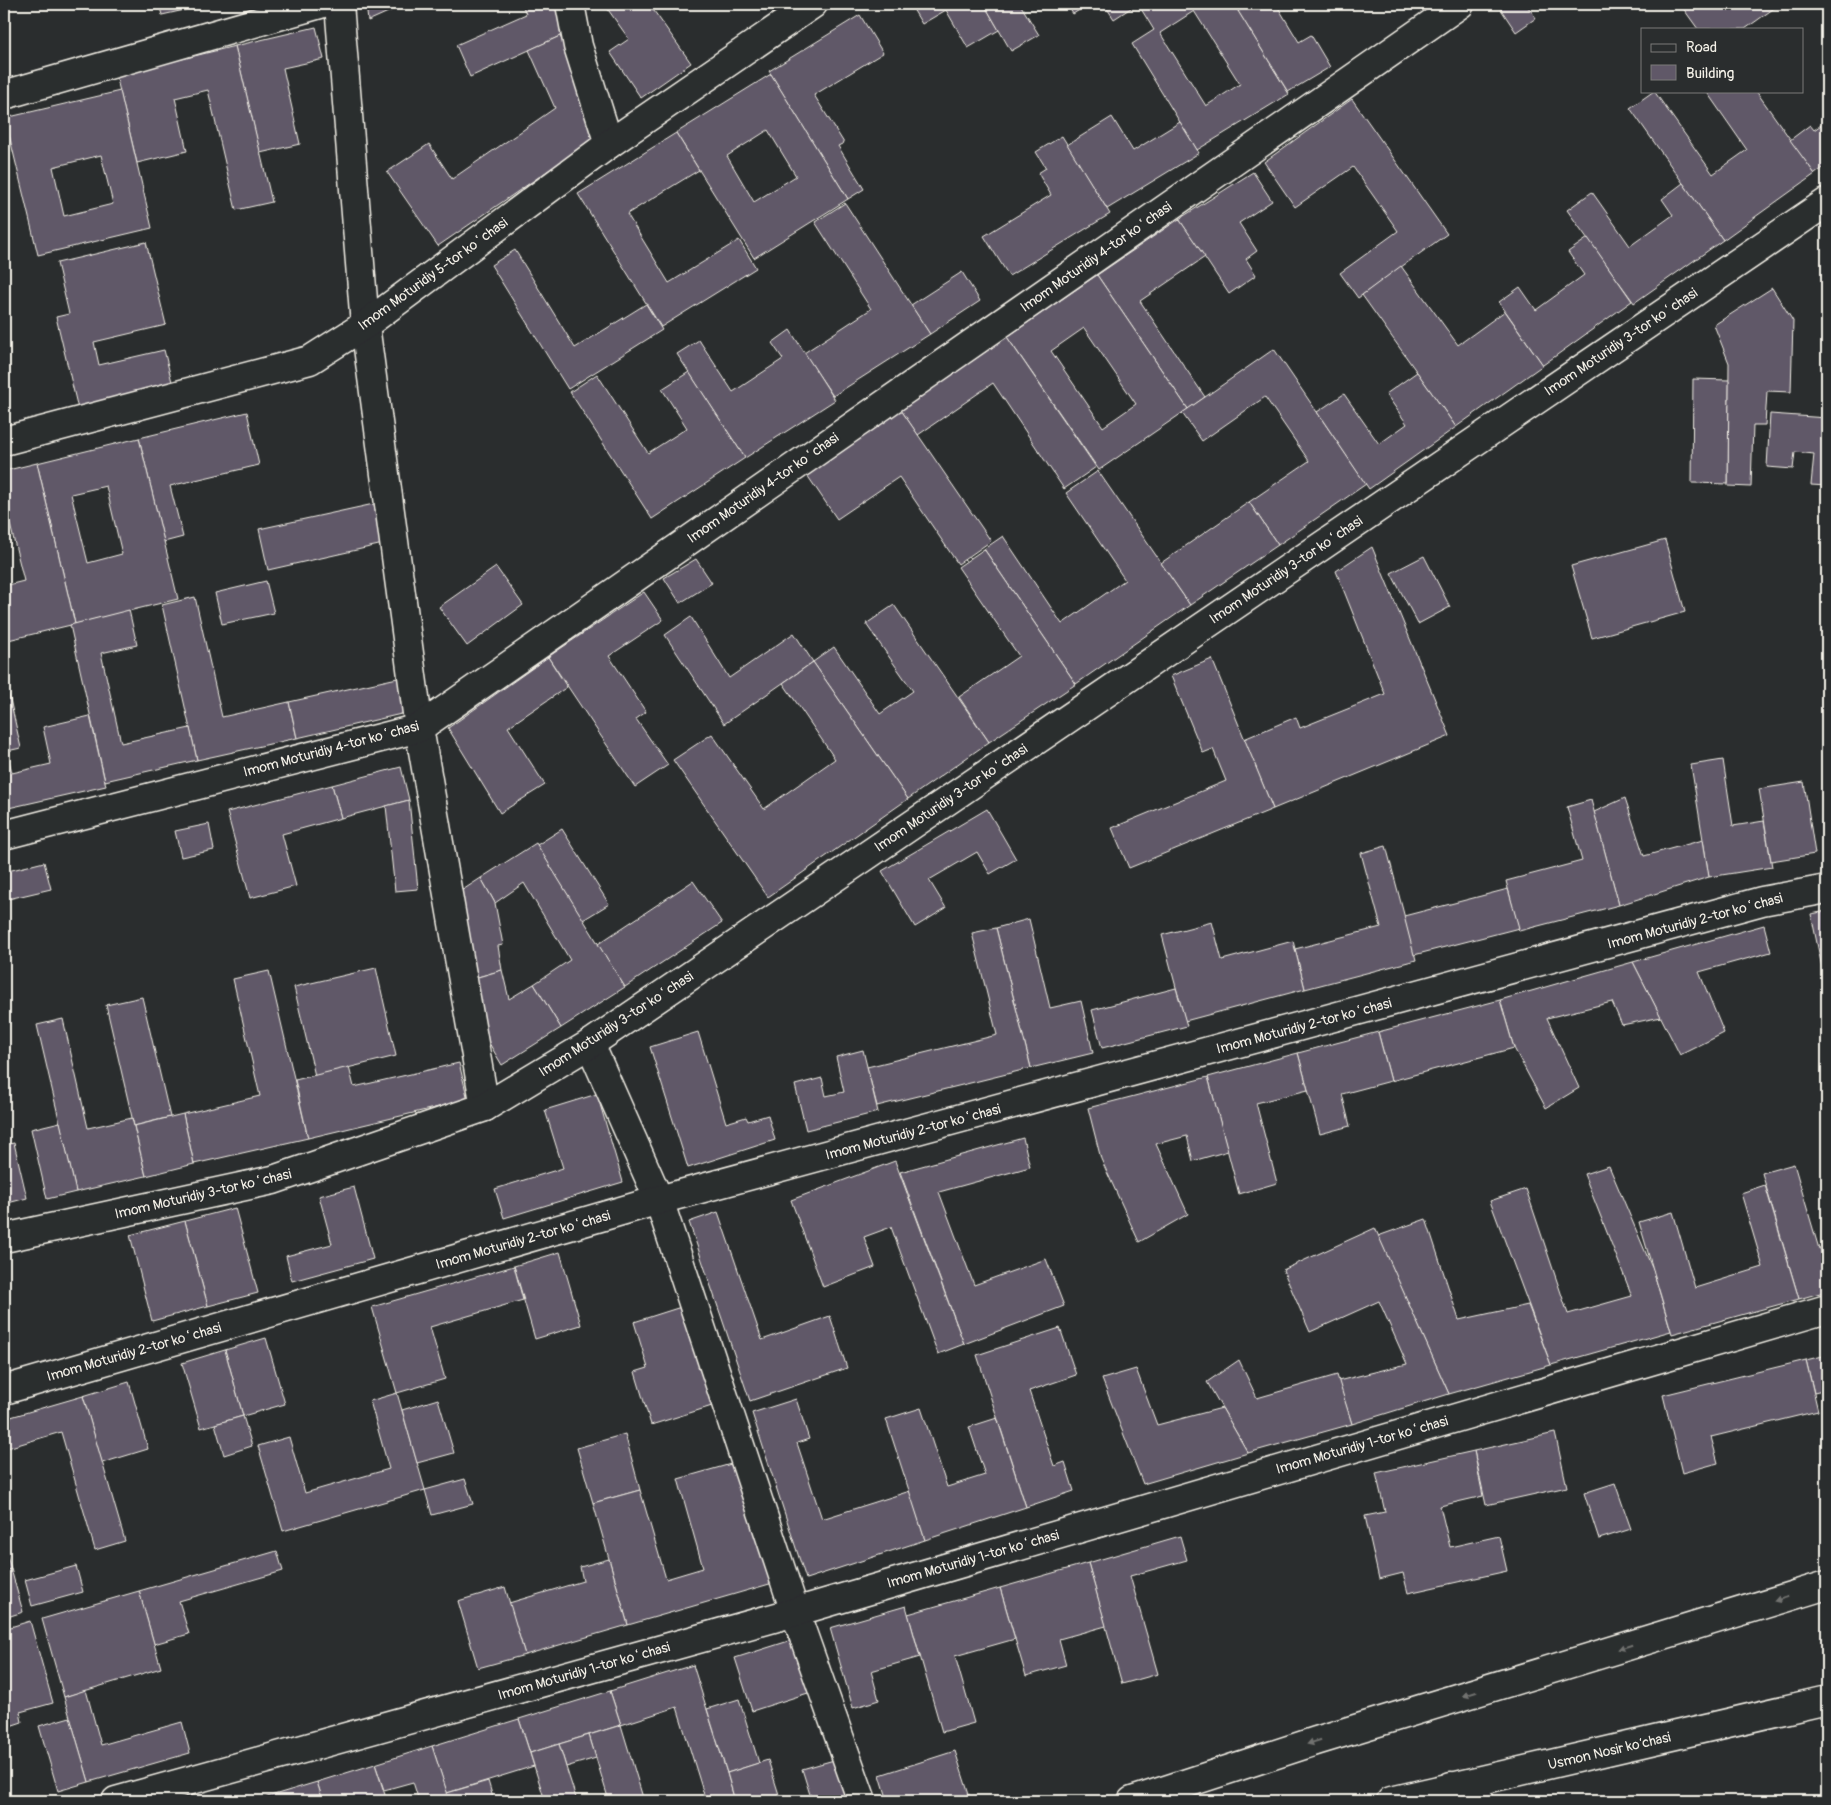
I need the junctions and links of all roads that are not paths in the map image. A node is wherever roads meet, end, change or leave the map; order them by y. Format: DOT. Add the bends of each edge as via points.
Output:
graph roads {
  1 [pos="320,4"];
  2 [pos="339,4"];
  3 [pos="570,4"];
  4 [pos="813,4"];
  5 [pos="1460,4"];
  6 [pos="4,95"];
  7 [pos="609,144"];
  8 [pos="1827,202"];
  9 [pos="365,325"];
  10 [pos="4,441"];
  11 [pos="419,728"];
  12 [pos="4,834"];
  13 [pos="1827,889"];
  14 [pos="590,1044"];
  15 [pos="485,1107"];
  16 [pos="659,1200"];
  17 [pos="4,1238"];
  18 [pos="1827,1309"];
  19 [pos="4,1390"];
  20 [pos="1827,1585"];
  21 [pos="796,1612"];
  22 [pos="1827,1700"];
  23 [pos="1451,1786"];
  24 [pos="116,1801"];
  25 [pos="862,1801"];
  26 [pos="1132,1801"];
  27 [pos="1391,1801"];
  28 [pos="1480,1801"];
  1 -- 6 [label="street"];
  2 -- 9 [label="street"];
  3 -- 7 [label="street" via="578,46"];
  4 -- 7 [label="street, Imom Moturidiy 5-tor koʻchasi"];
  5 -- 11 [label="street, Imom Moturidiy 4-tor koʻchasi"];
  7 -- 9 [label="street, Imom Moturidiy 5-tor koʻchasi"];
  8 -- 14 [label="street, Imom Moturidiy 3-tor koʻchasi"];
  9 -- 10 [label="street, Imom Moturidiy 5-tor koʻchasi" via="310,360"];
  9 -- 11 [label="street"];
  11 -- 12 [label="street, Imom Moturidiy 4-tor koʻchasi"];
  11 -- 15 [label="street"];
  13 -- 16 [label="street, Imom Moturidiy 2-tor koʻchasi" via="1743,907"];
  14 -- 15 [label="street, Imom Moturidiy 3-tor koʻchasi"];
  14 -- 16 [label="street"];
  15 -- 17 [label="street, Imom Moturidiy 3-tor koʻchasi" via="273,1180"];
  16 -- 19 [label="street, Imom Moturidiy 2-tor koʻchasi"];
  16 -- 21 [label="street"];
  18 -- 21 [label="street, Imom Moturidiy 1-tor koʻchasi"];
  20 -- 26 [label="street, one-way" via="1316,1741"];
  21 -- 24 [label="street, Imom Moturidiy 1-tor koʻchasi"];
  21 -- 25 [label="street"];
  22 -- 23 [label="street, Usmon Nosir ko‘chasi"];
  23 -- 27 [label="street, Usmon Nosir ko‘chasi"];
  23 -- 28 [label="street"];
}
